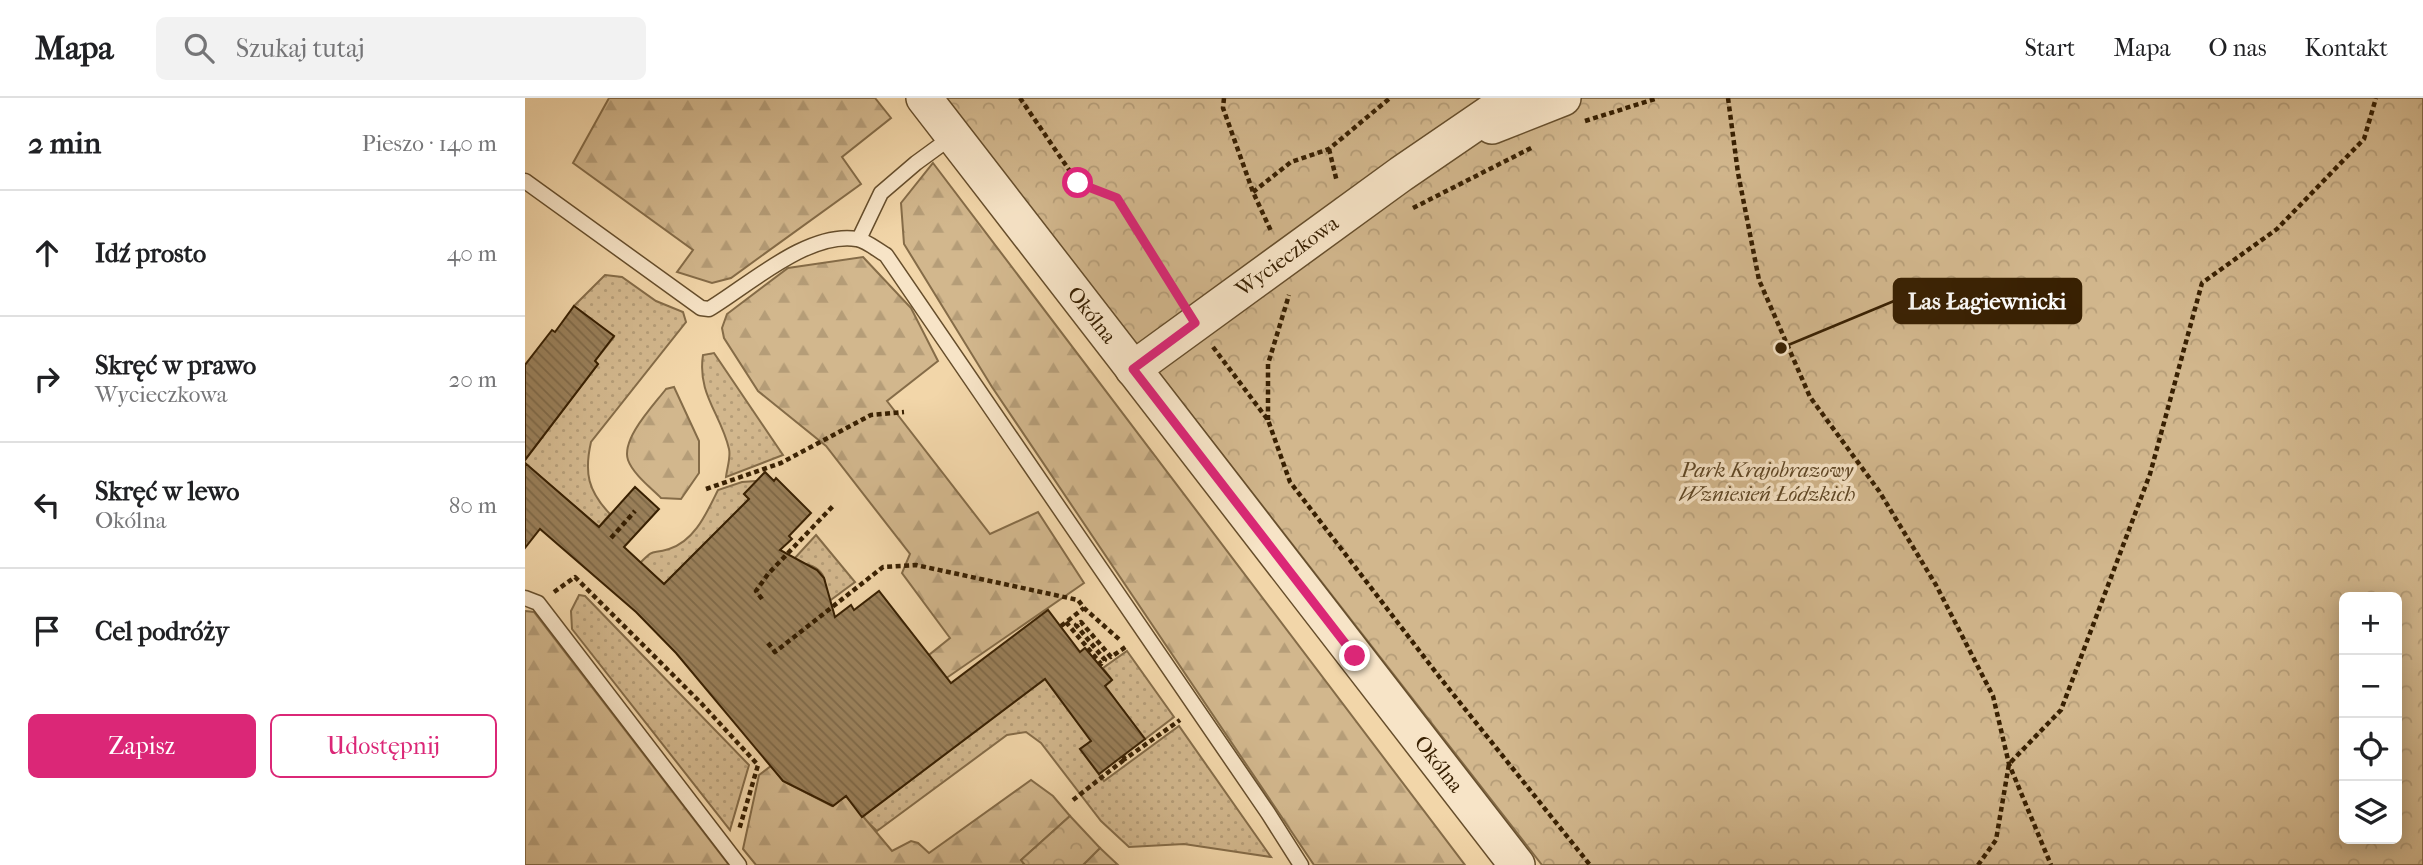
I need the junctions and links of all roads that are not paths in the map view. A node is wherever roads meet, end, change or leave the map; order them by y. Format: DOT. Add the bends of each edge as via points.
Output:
graph roads {
  1 [pos="924,98"];
  2 [pos="1512,98"];
  3 [pos="1572,110"];
  4 [pos="953,136"];
  5 [pos="1444,146"];
  6 [pos="525,181"];
  7 [pos="859,239"];
  8 [pos="1133,369"];
  9 [pos="532,601"];
  10 [pos="735,860"];
  11 [pos="1301,865"];
  12 [pos="1517,865"];
  1 -- 4 [label="street, Okólna"];
  2 -- 5 [label="street, Wycieczkowa"];
  3 -- 5 [label="street, Wycieczkowa" via="1526,111"];
  4 -- 7 [label="lane" via="881,193"];
  4 -- 8 [label="street, Okólna"];
  5 -- 8 [label="street, Wycieczkowa"];
  6 -- 7 [label="lane" via="701,308 709,309 726,299 797,251 829,239"];
  7 -- 11 [label="lane" via="886,255"];
  8 -- 12 [label="street, Okólna"];
  9 -- 10 [label="lane"];
}
